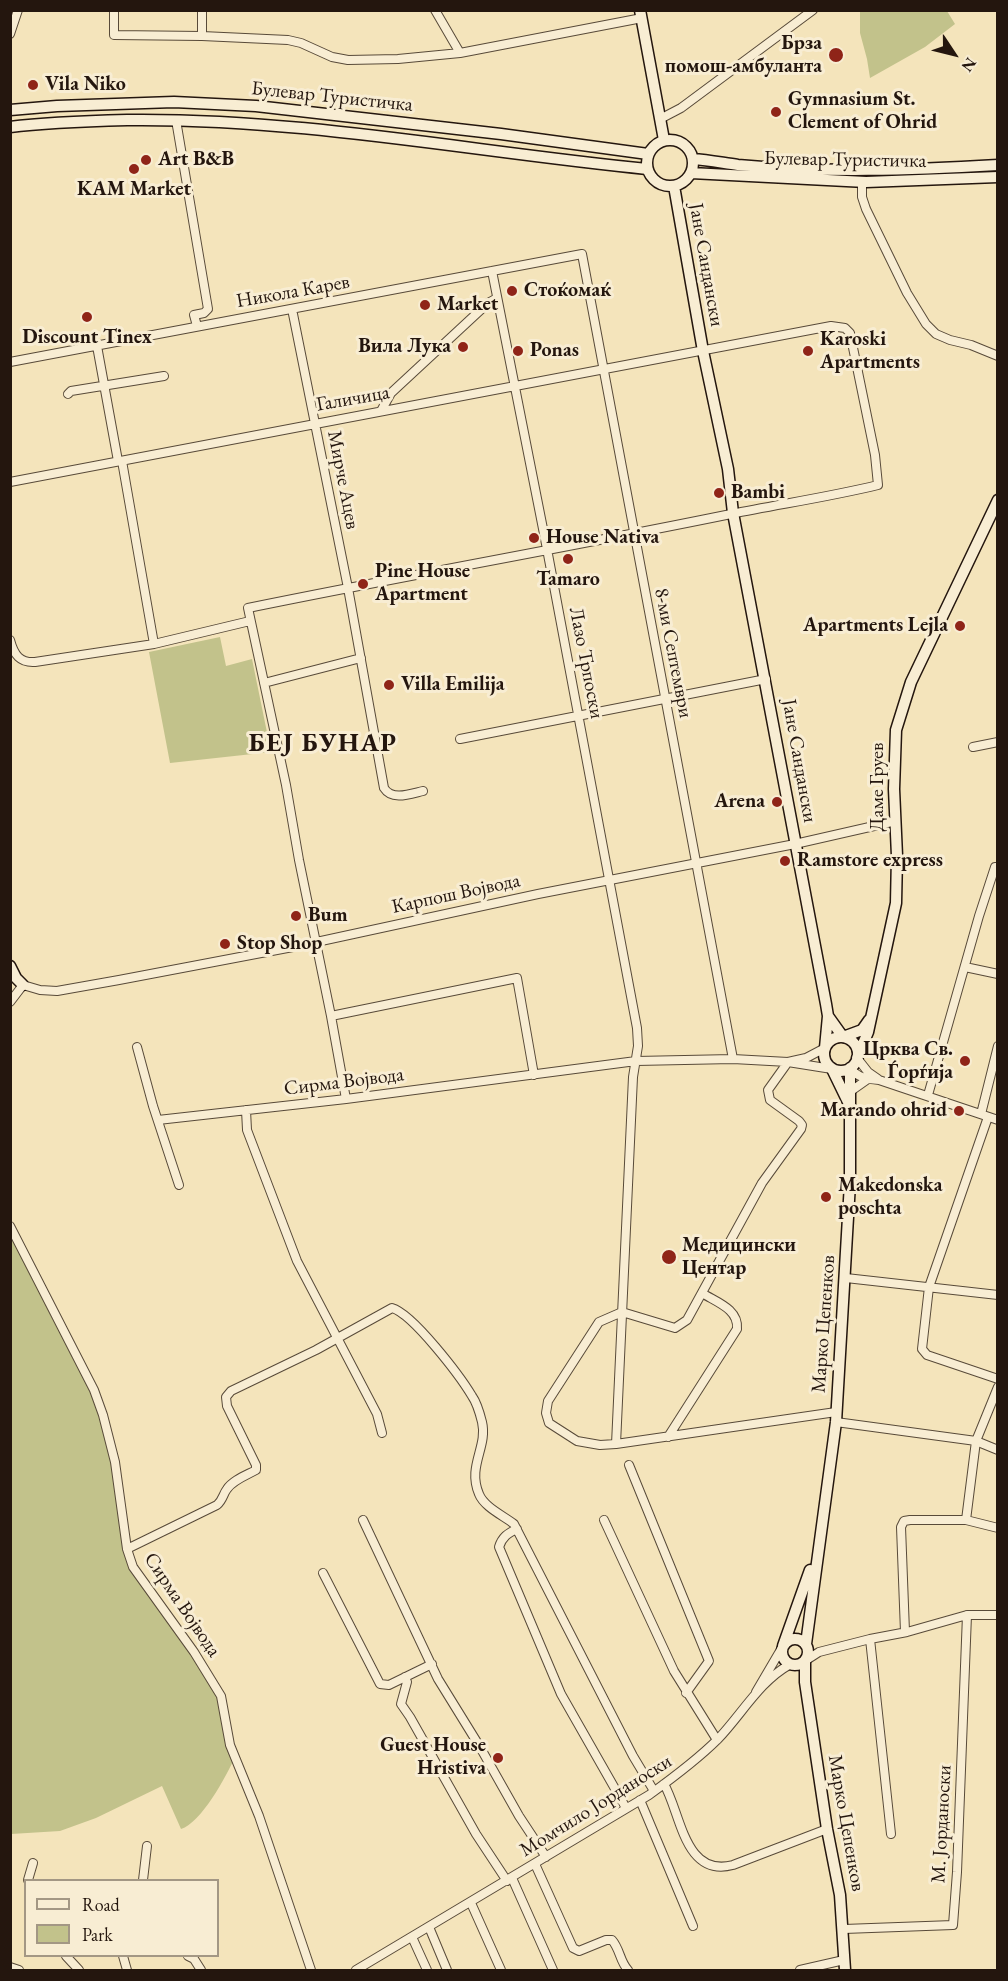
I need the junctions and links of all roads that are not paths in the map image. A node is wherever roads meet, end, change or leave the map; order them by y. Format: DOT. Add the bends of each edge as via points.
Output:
graph roads {
  1 [pos="18,10"];
  2 [pos="114,10"];
  3 [pos="202,10"];
  4 [pos="435,10"];
  5 [pos="813,10"];
  6 [pos="641,14"];
  7 [pos="10,34"];
  8 [pos="202,36"];
  9 [pos="460,53"];
  10 [pos="10,110"];
  11 [pos="660,119"];
  12 [pos="176,120"];
  13 [pos="10,127"];
  14 [pos="664,140"];
  15 [pos="648,154"];
  16 [pos="693,159"];
  17 [pos="998,165"];
  18 [pos="647,169"];
  19 [pos="691,173"];
  20 [pos="998,177"];
  21 [pos="862,182"];
  22 [pos="674,186"];
  23 [pos="582,254"];
  24 [pos="492,271"];
  25 [pos="497,298"];
  26 [pos="292,309"];
  27 [pos="196,326"];
  28 [pos="97,346"];
  29 [pos="703,351"];
  30 [pos="998,356"];
  31 [pos="10,362"];
  32 [pos="602,370"];
  33 [pos="164,376"];
  34 [pos="104,386"];
  35 [pos="516,386"];
  36 [pos="68,394"];
  37 [pos="381,411"];
  38 [pos="315,423"];
  39 [pos="120,461"];
  40 [pos="10,482"];
  41 [pos="998,500"];
  42 [pos="733,513"];
  43 [pos="634,534"];
  44 [pos="547,549"];
  45 [pos="348,588"];
  46 [pos="250,621"];
  47 [pos="10,640"];
  48 [pos="154,644"];
  49 [pos="361,658"];
  50 [pos="766,679"];
  51 [pos="264,683"];
  52 [pos="665,698"];
  53 [pos="579,716"];
  54 [pos="460,739"];
  55 [pos="998,742"];
  56 [pos="973,747"];
  57 [pos="423,791"];
  58 [pos="896,821"];
  59 [pos="795,844"];
  60 [pos="696,863"];
  61 [pos="996,867"];
  62 [pos="610,880"];
  63 [pos="315,942"];
  64 [pos="10,966"];
  65 [pos="965,967"];
  66 [pos="998,974"];
  67 [pos="23,985"];
  68 [pos="10,1002"];
  69 [pos="331,1016"];
  70 [pos="828,1016"];
  71 [pos="869,1020"];
  72 [pos="843,1037"];
  73 [pos="998,1046"];
  74 [pos="137,1047"];
  75 [pos="825,1048"];
  76 [pos="857,1058"];
  77 [pos="733,1059"];
  78 [pos="636,1061"];
  79 [pos="788,1062"];
  80 [pos="850,1068"];
  81 [pos="832,1069"];
  82 [pos="534,1075"];
  83 [pos="868,1079"];
  84 [pos="879,1080"];
  85 [pos="851,1091"];
  86 [pos="928,1095"];
  87 [pos="345,1099"];
  88 [pos="849,1105"];
  89 [pos="246,1110"];
  90 [pos="985,1115"];
  91 [pos="158,1120"];
  92 [pos="998,1120"];
  93 [pos="179,1185"];
  94 [pos="10,1226"];
  95 [pos="846,1278"];
  96 [pos="928,1287"];
  97 [pos="702,1293"];
  98 [pos="998,1295"];
  99 [pos="622,1312"];
  100 [pos="337,1338"];
  101 [pos="998,1379"];
  102 [pos="998,1387"];
  103 [pos="836,1417"];
  104 [pos="382,1433"];
  105 [pos="668,1437"];
  106 [pos="976,1441"];
  107 [pos="616,1444"];
  108 [pos="998,1450"];
  109 [pos="629,1465"];
  110 [pos="363,1520"];
  111 [pos="604,1520"];
  112 [pos="966,1520"];
  113 [pos="998,1528"];
  114 [pos="517,1529"];
  115 [pos="818,1544"];
  116 [pos="127,1549"];
  117 [pos="323,1573"];
  118 [pos="967,1615"];
  119 [pos="998,1615"];
  120 [pos="905,1632"];
  121 [pos="870,1639"];
  122 [pos="783,1646"];
  123 [pos="811,1648"];
  124 [pos="805,1661"];
  125 [pos="432,1664"];
  126 [pos="792,1665"];
  127 [pos="405,1677"];
  128 [pos="804,1682"];
  129 [pos="686,1692"];
  130 [pos="753,1698"];
  131 [pos="717,1740"];
  132 [pos="664,1784"];
  133 [pos="654,1791"];
  134 [pos="640,1800"];
  135 [pos="626,1808"];
  136 [pos="827,1829"];
  137 [pos="891,1834"];
  138 [pos="147,1846"];
  139 [pos="546,1857"];
  140 [pos="33,1863"];
  141 [pos="535,1864"];
  142 [pos="29,1879"];
  143 [pos="143,1879"];
  144 [pos="510,1879"];
  145 [pos="471,1903"];
  146 [pos="693,1926"];
  147 [pos="429,1927"];
  148 [pos="844,1929"];
  149 [pos="412,1937"];
  150 [pos="67,1957"];
  151 [pos="191,1957"];
  152 [pos="10,1966"];
  153 [pos="845,1966"];
  154 [pos="360,1969"];
  155 [pos="19,1971"];
  156 [pos="79,1971"];
  157 [pos="201,1971"];
  158 [pos="311,1971"];
  159 [pos="427,1971"];
  160 [pos="447,1971"];
  161 [pos="501,1971"];
  162 [pos="554,1971"];
  163 [pos="628,1971"];
  164 [pos="800,1971"];
  1 -- 7 [label="street"];
  2 -- 8 [label="street" via="114,35"];
  3 -- 8 [label="street"];
  4 -- 9 [label="street"];
  5 -- 11 [label="street" via="681,108"];
  6 -- 9 [label="street"];
  6 -- 11 [label="street"];
  8 -- 9 [label="street" via="288,40 348,60"];
  10 -- 15 [label="street, Булевар Туристичка" via="174,102 256,106"];
  11 -- 14 [label="street"];
  12 -- 13 [label="street, Булевар Туристичка"];
  12 -- 18 [label="street, Булевар Туристичка" via="306,128"];
  12 -- 27 [label="street" via="208,309 194,315"];
  14 -- 15 [label="street"];
  14 -- 16 [label="street" via="686,146"];
  15 -- 18 [label="street"];
  16 -- 17 [label="street, Булевар Туристичка" via="823,169"];
  16 -- 19 [label="street"];
  18 -- 22 [label="street" via="654,181"];
  19 -- 21 [label="street, Булевар Туристичка"];
  19 -- 22 [label="street"];
  20 -- 21 [label="street, Булевар Туристичка"];
  21 -- 30 [label="street" via="866,209 926,324 936,334"];
  22 -- 29 [label="street, Јане Сандански"];
  23 -- 24 [label="street, Никола Карев"];
  23 -- 32 [label="street, 8-ми Септември"];
  24 -- 25 [label="street, Лазо Трпоски"];
  24 -- 26 [label="street, Никола Карев"];
  25 -- 35 [label="street, Лазо Трпоски"];
  25 -- 37 [label="street" via="391,393"];
  26 -- 27 [label="street, Никола Карев"];
  26 -- 38 [label="street, Мирче Ацев"];
  27 -- 28 [label="street, Никола Карев"];
  28 -- 31 [label="street, Никола Карев"];
  28 -- 34 [label="street"];
  29 -- 32 [label="street, Галичица"];
  29 -- 42 [label="street, Јане Сандански" via="728,469"];
  29 -- 42 [label="street, Јане Сандански" via="831,326 845,328 852,341 875,454 878,486"];
  32 -- 35 [label="street, Галичица"];
  32 -- 43 [label="street, 8-ми Септември"];
  33 -- 34 [label="street"];
  34 -- 36 [label="street"];
  34 -- 39 [label="street"];
  35 -- 37 [label="street, Галичица"];
  35 -- 44 [label="street, Лазо Трпоски"];
  37 -- 38 [label="street, Галичица"];
  38 -- 39 [label="street, Галичица"];
  38 -- 45 [label="street, Мирче Ацев"];
  39 -- 40 [label="street, Галичица"];
  39 -- 48 [label="street"];
  41 -- 58 [label="street, Даме Груев" via="902,706 894,754"];
  42 -- 43 [label="street"];
  42 -- 50 [label="street, Јане Сандански"];
  43 -- 44 [label="street"];
  43 -- 52 [label="street, 8-ми Септември"];
  44 -- 45 [label="street"];
  44 -- 53 [label="street, Лазо Трпоски"];
  45 -- 46 [label="street" via="248,608"];
  45 -- 49 [label="street, Мирче Ацев"];
  46 -- 48 [label="street"];
  46 -- 51 [label="street"];
  47 -- 48 [label="street" via="18,658 30,662"];
  49 -- 51 [label="street"];
  49 -- 57 [label="street, Мирче Ацев" via="384,788 393,796"];
  50 -- 52 [label="street"];
  50 -- 59 [label="street, Јане Сандански"];
  51 -- 63 [label="street"];
  52 -- 53 [label="street"];
  52 -- 60 [label="street, 8-ми Септември"];
  53 -- 54 [label="street"];
  53 -- 62 [label="street, Лазо Трпоски"];
  55 -- 56 [label="street"];
  58 -- 59 [label="street, Карпош Војвода"];
  58 -- 71 [label="street, Даме Груев" via="896,903"];
  59 -- 60 [label="street, Карпош Војвода"];
  59 -- 70 [label="street, Јане Сандански"];
  60 -- 62 [label="street, Карпош Војвода"];
  60 -- 77 [label="street, 8-ми Септември"];
  61 -- 65 [label="street"];
  62 -- 63 [label="street, Карпош Војвода"];
  62 -- 78 [label="street, Лазо Трпоски" via="637,1028"];
  63 -- 67 [label="street, Карпош Војвода" via="65,990"];
  63 -- 69 [label="street"];
  64 -- 67 [label="street"];
  65 -- 66 [label="street"];
  65 -- 86 [label="street"];
  67 -- 68 [label="street"];
  69 -- 82 [label="street" via="517,978"];
  69 -- 87 [label="street"];
  70 -- 72 [label="street, Јане Сандански"];
  70 -- 75 [label="street, Јане Сандански"];
  71 -- 72 [label="street" via="862,1030"];
  71 -- 76 [label="street, Даме Груев"];
  72 -- 75 [label="street" via="832,1040"];
  72 -- 76 [label="street" via="856,1047"];
  73 -- 90 [label="street"];
  74 -- 91 [label="street"];
  75 -- 79 [label="street"];
  75 -- 81 [label="street" via="824,1058"];
  76 -- 80 [label="street"];
  76 -- 84 [label="street"];
  77 -- 78 [label="street, Сирма Војвода"];
  77 -- 79 [label="street, Сирма Војвода"];
  78 -- 82 [label="street, Сирма Војвода"];
  78 -- 99 [label="street, Лазо Трпоски"];
  79 -- 81 [label="street, Сирма Војвода"];
  79 -- 97 [label="street" via="768,1090 768,1096 799,1121 801,1129 762,1183"];
  80 -- 81 [label="street"];
  80 -- 83 [label="street" via="855,1075"];
  80 -- 85 [label="street"];
  81 -- 88 [label="street"];
  82 -- 87 [label="street, Сирма Војвода"];
  83 -- 84 [label="street"];
  83 -- 85 [label="street"];
  84 -- 86 [label="street"];
  85 -- 88 [label="street"];
  86 -- 90 [label="street"];
  87 -- 89 [label="street, Сирма Војвода"];
  88 -- 95 [label="street, Марко Цепенков"];
  89 -- 91 [label="street, Сирма Војвода"];
  89 -- 100 [label="street" via="247,1130 292,1250"];
  90 -- 92 [label="street"];
  90 -- 96 [label="street"];
  91 -- 93 [label="street"];
  94 -- 116 [label="street, Сирма Војвода" via="104,1415"];
  95 -- 96 [label="street"];
  95 -- 103 [label="street, Марко Цепенков"];
  96 -- 98 [label="street"];
  96 -- 101 [label="street" via="922,1349 927,1355"];
  97 -- 99 [label="street" via="687,1320 675,1328"];
  97 -- 105 [label="street" via="734,1313 737,1329"];
  99 -- 107 [label="street, Лазо Трпоски"];
  99 -- 107 [label="street" via="599,1322 556,1387 546,1413 549,1423 577,1442"];
  100 -- 104 [label="street" via="377,1414"];
  100 -- 114 [label="street" via="392,1308 411,1320 474,1399 483,1423 483,1443 475,1468 478,1492 482,1500"];
  100 -- 116 [label="street" via="231,1391 226,1398 227,1406 256,1470 232,1484 217,1505"];
  102 -- 106 [label="street"];
  103 -- 105 [label="street"];
  103 -- 106 [label="street"];
  103 -- 115 [label="street, Марко Цепенков"];
  105 -- 107 [label="street"];
  106 -- 108 [label="street"];
  106 -- 112 [label="street"];
  109 -- 129 [label="street" via="709,1662"];
  110 -- 125 [label="street"];
  111 -- 129 [label="street"];
  112 -- 113 [label="street"];
  112 -- 120 [label="street" via="904,1521 901,1527"];
  114 -- 133 [label="street"];
  114 -- 135 [label="street" via="501,1540 499,1547 561,1694"];
  115 -- 122 [label="street"];
  115 -- 123 [label="street"];
  116 -- 158 [label="street, Сирма Војвода" via="133,1567 221,1696 230,1745 263,1826"];
  117 -- 127 [label="street" via="380,1684 389,1685"];
  118 -- 119 [label="street"];
  118 -- 120 [label="street"];
  118 -- 148 [label="street, М. Јорданоски" via="953,1925"];
  120 -- 121 [label="street"];
  121 -- 123 [label="street"];
  121 -- 137 [label="street"];
  122 -- 123 [label="street" via="794,1639"];
  122 -- 126 [label="street" via="783,1659"];
  122 -- 130 [label="street"];
  123 -- 124 [label="street"];
  124 -- 126 [label="street"];
  124 -- 128 [label="street"];
  125 -- 127 [label="street"];
  125 -- 139 [label="street" via="498,1782"];
  126 -- 128 [label="street"];
  126 -- 130 [label="street" via="777,1673"];
  127 -- 144 [label="street" via="401,1704 476,1834"];
  128 -- 136 [label="street, Марко Цепенков"];
  129 -- 131 [label="street"];
  130 -- 131 [label="street, Момчило Јорданоски"];
  131 -- 132 [label="street, Момчило Јорданоски"];
  132 -- 133 [label="street, Момчило Јорданоски"];
  132 -- 136 [label="street" via="692,1853 710,1864 733,1865"];
  133 -- 134 [label="street, Момчило Јорданоски"];
  134 -- 135 [label="street, Момчило Јорданоски"];
  134 -- 146 [label="street"];
  135 -- 139 [label="street, Момчило Јорданоски"];
  136 -- 148 [label="street, Марко Цепенков"];
  138 -- 143 [label="street"];
  139 -- 141 [label="street, Момчило Јорданоски"];
  140 -- 142 [label="street"];
  141 -- 144 [label="street, Момчило Јорданоски"];
  141 -- 163 [label="street" via="573,1948 579,1951 612,1940"];
  144 -- 145 [label="street, Момчило Јорданоски"];
  144 -- 162 [label="street"];
  145 -- 147 [label="street, Момчило Јорданоски"];
  145 -- 161 [label="street"];
  147 -- 149 [label="street, Момчило Јорданоски"];
  147 -- 160 [label="street"];
  148 -- 153 [label="street, Марко Цепенков"];
  149 -- 154 [label="street, Момчило Јорданоски"];
  149 -- 159 [label="street"];
  150 -- 156 [label="street"];
  151 -- 157 [label="street"];
  152 -- 155 [label="street"];
  153 -- 164 [label="street"];
}
